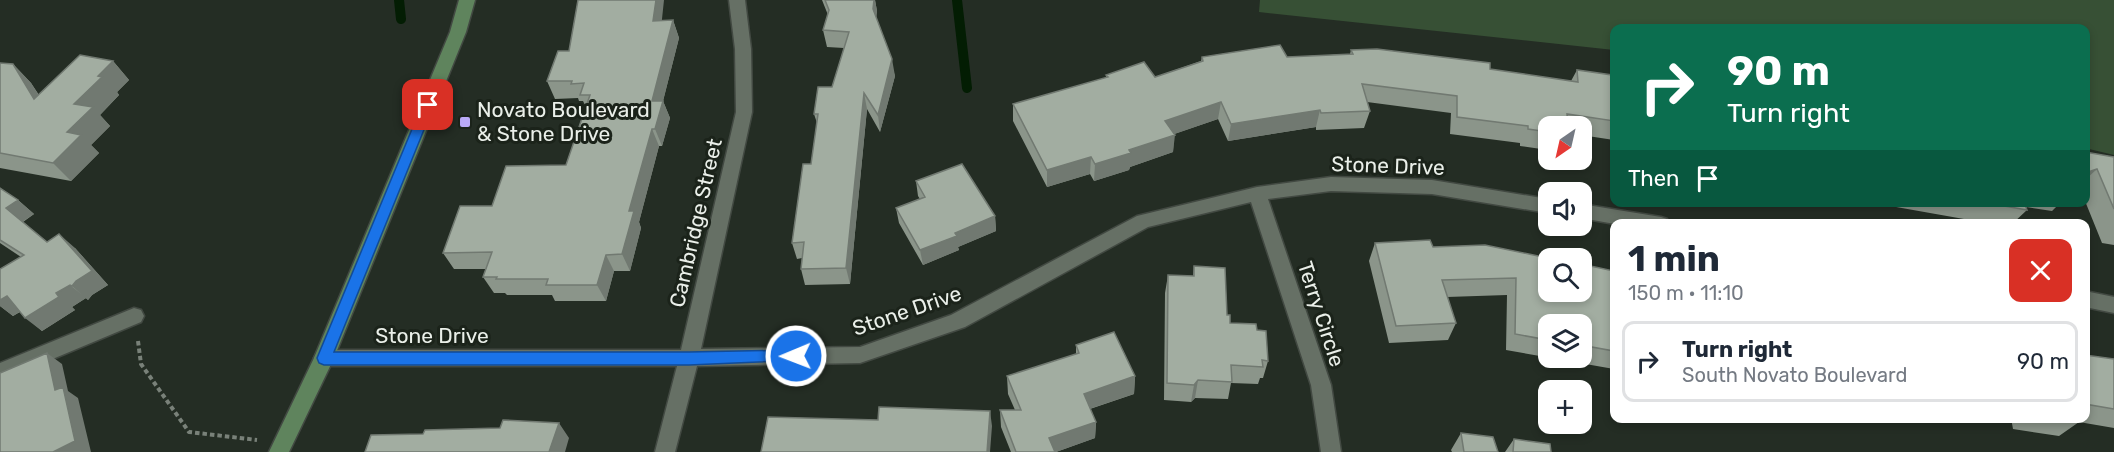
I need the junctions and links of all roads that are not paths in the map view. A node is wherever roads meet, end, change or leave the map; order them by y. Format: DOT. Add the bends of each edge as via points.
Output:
graph roads {
  1 [pos="467,0"];
  2 [pos="737,0"];
  3 [pos="1257,194"];
  4 [pos="1538,204"];
  5 [pos="1592,213"];
  6 [pos="1630,219"];
  7 [pos="2090,300"];
  8 [pos="2114,305"];
  9 [pos="134,316"];
  10 [pos="324,358"];
  11 [pos="689,358"];
  12 [pos="0,372"];
  13 [pos="281,447"];
  14 [pos="665,452"];
  15 [pos="1332,452"];
  1 -- 10 [label="main road" via="458,32"];
  2 -- 11 [label="street, Cambridge Street" via="744,112"];
  3 -- 4 [label="street, Stone Drive" via="1331,184 1432,188"];
  3 -- 11 [label="street, Stone Drive" via="1143,221 958,321 860,355"];
  3 -- 15 [label="street, Terry Circle" via="1320,385"];
  5 -- 6 [label="street"];
  7 -- 8 [label="street"];
  9 -- 12 [label="street"];
  10 -- 11 [label="street, Stone Drive"];
  10 -- 13 [label="main road"];
  11 -- 14 [label="street, Cambridge Street"];
}
